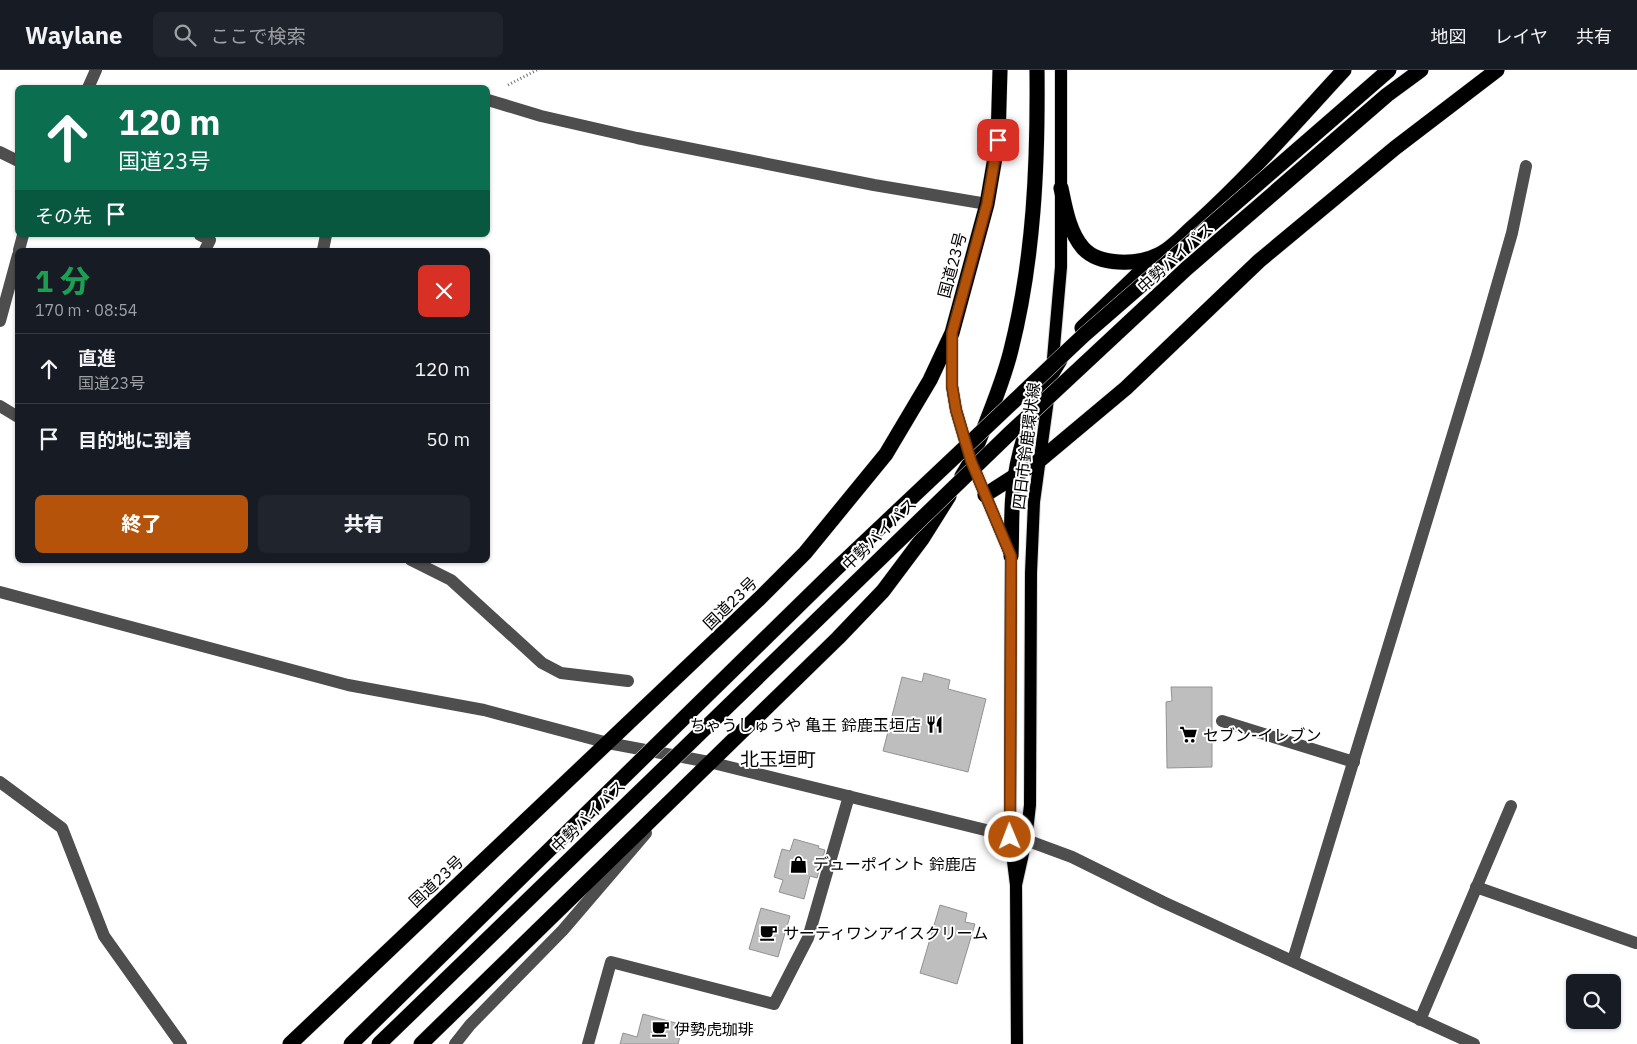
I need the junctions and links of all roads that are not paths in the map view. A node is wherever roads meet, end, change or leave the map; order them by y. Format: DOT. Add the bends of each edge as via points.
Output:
graph roads {
  1 [pos="96,70"];
  2 [pos="1000,70"];
  3 [pos="1037,70"];
  4 [pos="1061,70"];
  5 [pos="1344,70"];
  6 [pos="1389,70"];
  7 [pos="1421,70"];
  8 [pos="1497,70"];
  9 [pos="89,85"];
  10 [pos="490,101"];
  11 [pos="0,152"];
  12 [pos="15,160"];
  13 [pos="1526,166"];
  14 [pos="1061,188"];
  15 [pos="987,204"];
  16 [pos="1158,256"];
  17 [pos="15,266"];
  18 [pos="0,321"];
  19 [pos="952,333"];
  20 [pos="1051,376"];
  21 [pos="0,406"];
  22 [pos="15,415"];
  23 [pos="1040,460"];
  24 [pos="971,461"];
  25 [pos="1016,475"];
  26 [pos="985,495"];
  27 [pos="1011,556"];
  28 [pos="417,563"];
  29 [pos="0,592"];
  30 [pos="628,681"];
  31 [pos="1222,721"];
  32 [pos="608,743"];
  33 [pos="709,762"];
  34 [pos="1354,762"];
  35 [pos="0,782"];
  36 [pos="680,793"];
  37 [pos="849,796"];
  38 [pos="1511,806"];
  39 [pos="1010,837"];
  40 [pos="1026,840"];
  41 [pos="1016,885"];
  42 [pos="1476,887"];
  43 [pos="1636,944"];
  44 [pos="1293,960"];
  45 [pos="1420,1020"];
  46 [pos="181,1044"];
  47 [pos="290,1044"];
  48 [pos="351,1044"];
  49 [pos="379,1044"];
  50 [pos="421,1044"];
  51 [pos="455,1044"];
  52 [pos="588,1044"];
  53 [pos="1017,1044"];
  54 [pos="1474,1044"];
  1 -- 9 [label="street"];
  2 -- 15 [label="highway, 国道23号" via="998,140"];
  3 -- 24 [label="highway" via="1034,198 1027,278 1011,352"];
  4 -- 14 [label="main road, 四日市鈴鹿環状線"];
  5 -- 16 [label="highway" via="1218,204"];
  6 -- 48 [label="highway, 中勢バイパス, bridge" via="1084,335 835,570"];
  7 -- 49 [label="highway, 中勢バイパス, bridge" via="1387,95 1186,269 1009,434"];
  8 -- 23 [label="highway" via="1395,148 1259,261 1126,388"];
  10 -- 15 [label="street" via="637,138"];
  11 -- 12 [label="street"];
  13 -- 34 [label="street" via="1512,234"];
  14 -- 16 [label="highway" via="1075,234 1083,248 1094,257 1119,263"];
  14 -- 20 [label="main road, 四日市鈴鹿環状線" via="1061,267"];
  15 -- 19 [label="highway, 国道23号"];
  16 -- 20 [label="highway" via="1080,330"];
  17 -- 18 [label="street"];
  19 -- 24 [label="main road, 四日市鈴鹿環状線" via="952,386"];
  19 -- 32 [label="highway, 国道23号" via="930,380 886,454 843,508 772,586"];
  20 -- 23 [label="main road, 四日市鈴鹿環状線"];
  20 -- 25 [label="highway" via="1022,445"];
  21 -- 22 [label="street"];
  23 -- 25 [label="highway"];
  23 -- 40 [label="main road, 四日市鈴鹿環状線" via="1034,502 1031,573 1030,804"];
  24 -- 26 [label="main road, 四日市鈴鹿環状線"];
  24 -- 33 [label="highway" via="922,539 882,591"];
  25 -- 26 [label="highway"];
  25 -- 27 [label="highway"];
  26 -- 27 [label="main road, 四日市鈴鹿環状線"];
  27 -- 39 [label="main road, 四日市鈴鹿環状線"];
  28 -- 30 [label="street" via="451,580 542,663 561,673"];
  29 -- 32 [label="street" via="348,685 484,710"];
  31 -- 34 [label="street"];
  32 -- 33 [label="street"];
  32 -- 47 [label="highway, 国道23号"];
  33 -- 36 [label="highway"];
  33 -- 37 [label="street"];
  34 -- 44 [label="street"];
  35 -- 46 [label="street" via="62,828 104,936"];
  36 -- 50 [label="highway"];
  36 -- 51 [label="street" via="563,930"];
  37 -- 39 [label="street"];
  37 -- 52 [label="street" via="808,938 774,1004 611,962"];
  38 -- 42 [label="street"];
  39 -- 40 [label="street"];
  39 -- 41 [label="main road, 四日市鈴鹿環状線"];
  40 -- 41 [label="main road, 四日市鈴鹿環状線"];
  40 -- 44 [label="street" via="1072,857"];
  41 -- 53 [label="main road, 四日市鈴鹿環状線"];
  42 -- 43 [label="street"];
  42 -- 45 [label="street"];
  44 -- 45 [label="street"];
  45 -- 54 [label="street"];
}
